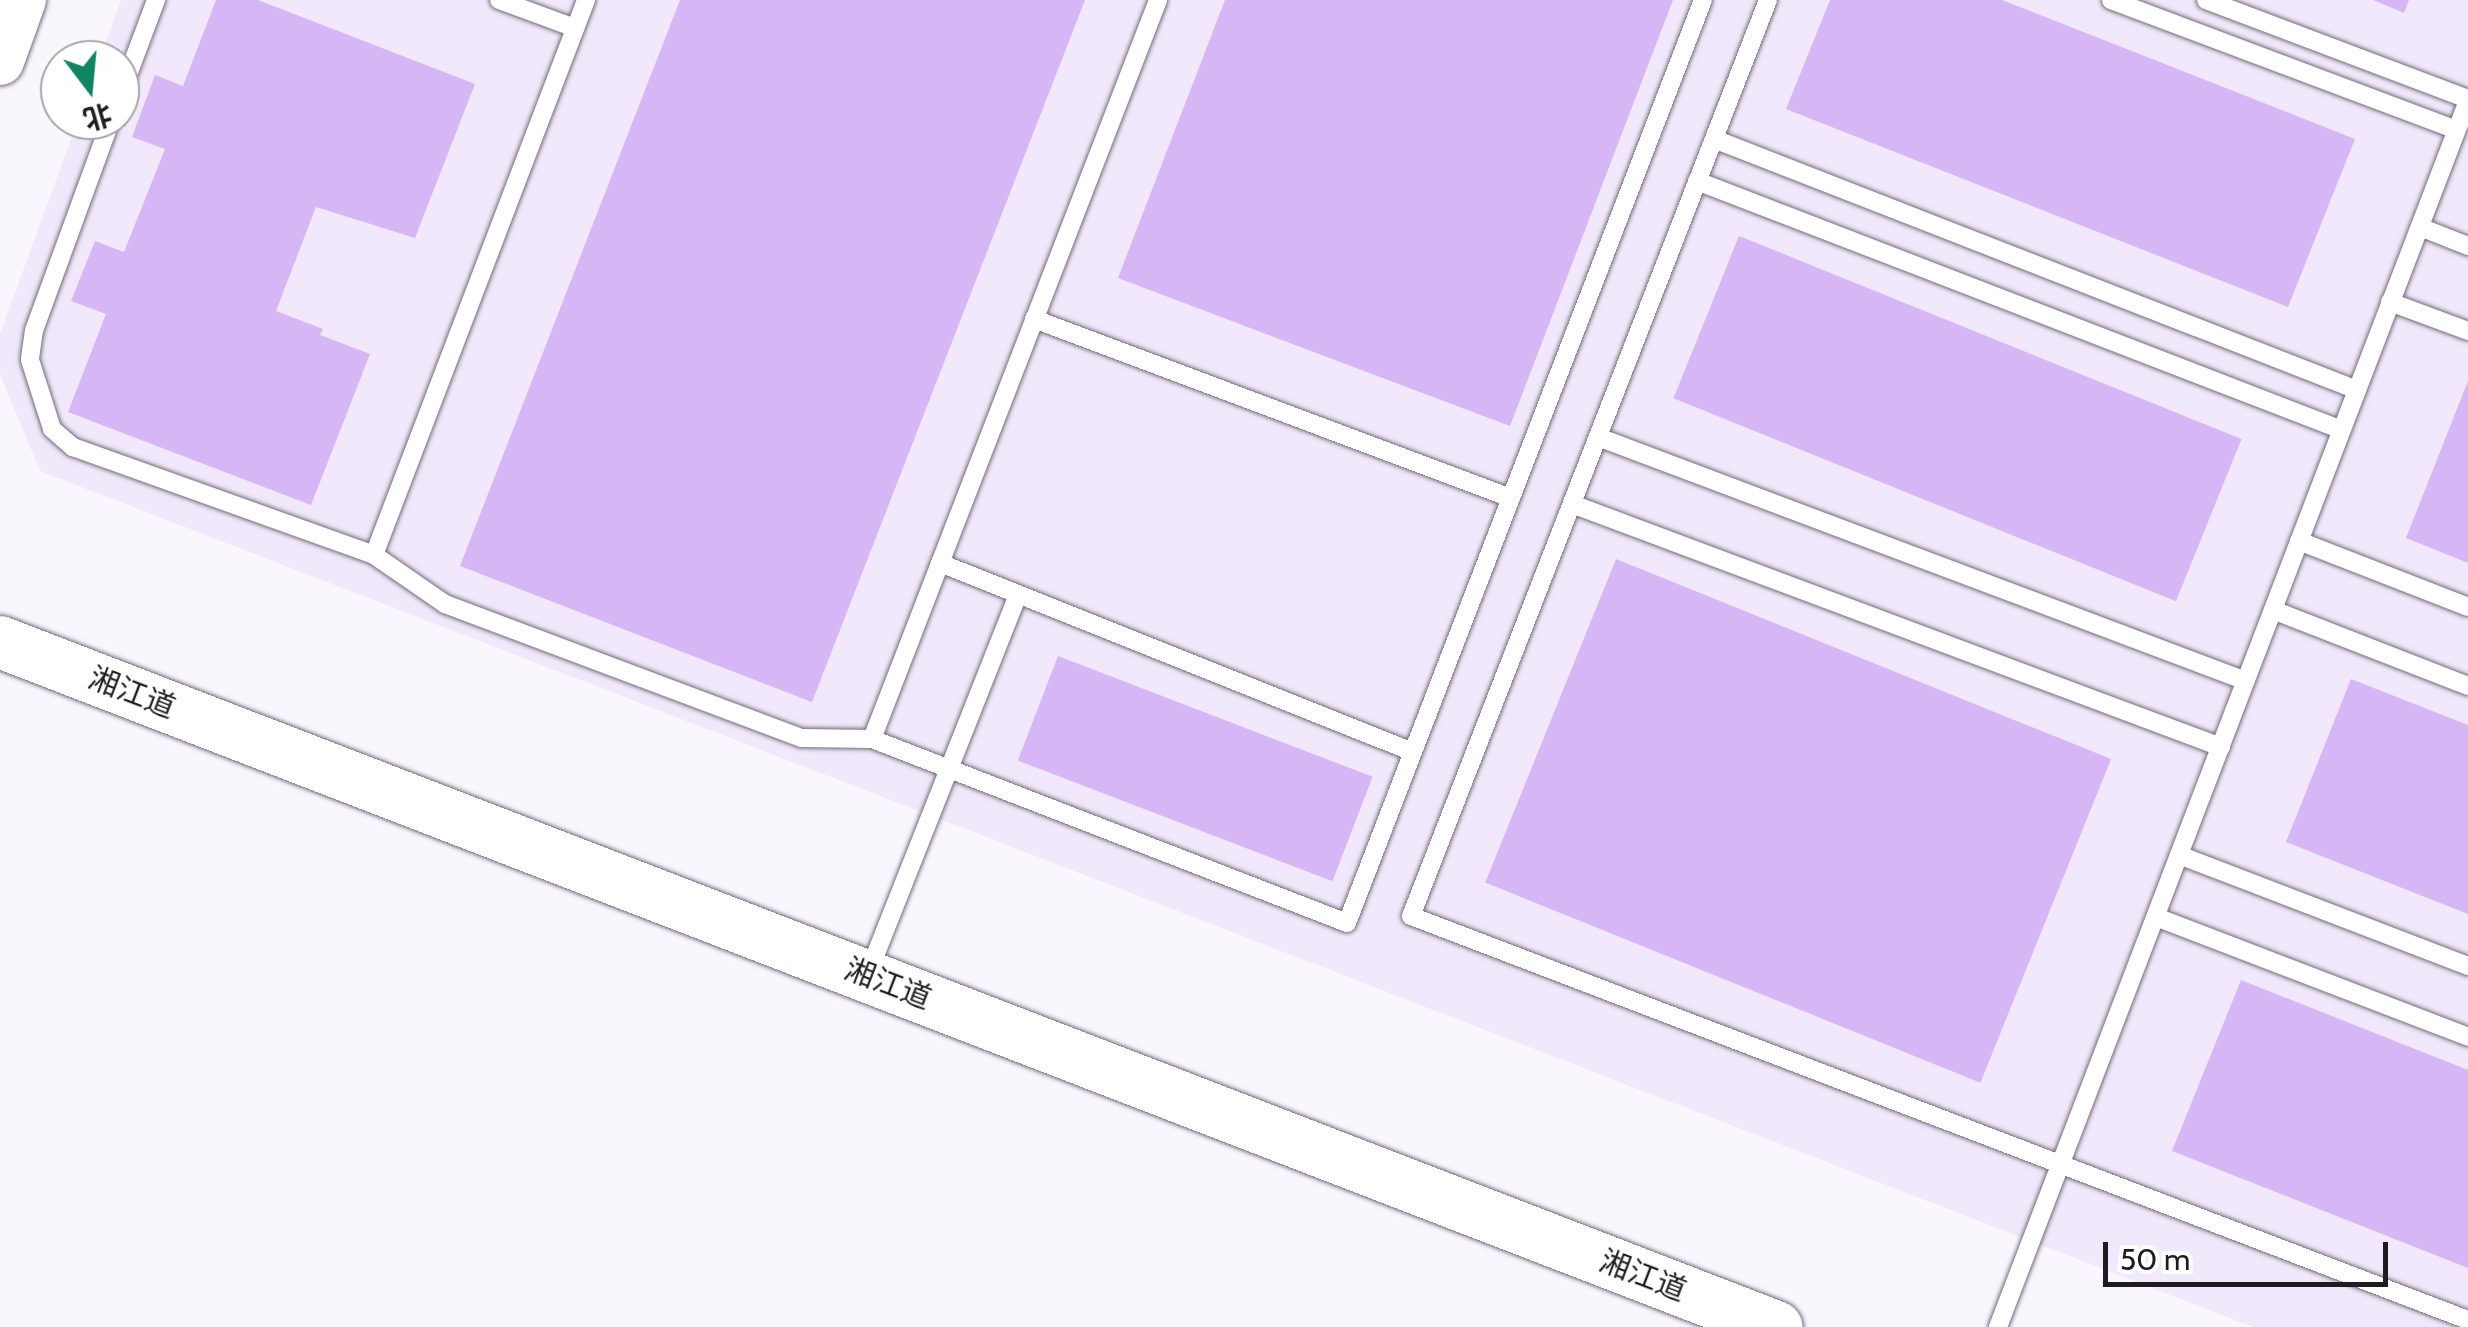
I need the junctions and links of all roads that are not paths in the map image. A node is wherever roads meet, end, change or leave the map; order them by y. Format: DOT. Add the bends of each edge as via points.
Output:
graph roads {
  1 [pos="22,0"];
  2 [pos="156,0"];
  3 [pos="499,0"];
  4 [pos="586,0"];
  5 [pos="1158,0"];
  6 [pos="1704,0"];
  7 [pos="1768,0"];
  8 [pos="2111,0"];
  9 [pos="2206,0"];
  10 [pos="576,28"];
  11 [pos="140,43"];
  12 [pos="0,61"];
  13 [pos="2468,100"];
  14 [pos="2456,130"];
  15 [pos="1714,139"];
  16 [pos="104,140"];
  17 [pos="1698,181"];
  18 [pos="2420,227"];
  19 [pos="2468,246"];
  20 [pos="2390,302"];
  21 [pos="1034,319"];
  22 [pos="2468,330"];
  23 [pos="2357,390"];
  24 [pos="2342,430"];
  25 [pos="1598,438"];
  26 [pos="1511,498"];
  27 [pos="1572,504"];
  28 [pos="2299,541"];
  29 [pos="374,555"];
  30 [pos="940,563"];
  31 [pos="1018,594"];
  32 [pos="2468,607"];
  33 [pos="2273,610"];
  34 [pos="0,642"];
  35 [pos="2246,681"];
  36 [pos="2468,686"];
  37 [pos="872,739"];
  38 [pos="2221,747"];
  39 [pos="1413,752"];
  40 [pos="949,769"];
  41 [pos="2179,854"];
  42 [pos="2156,917"];
  43 [pos="2468,966"];
  44 [pos="868,976"];
  45 [pos="2468,1037"];
  46 [pos="2060,1164"];
  47 [pos="2468,1320"];
  48 [pos="1776,1327"];
  49 [pos="1998,1327"];
  1 -- 12 [label="street"];
  2 -- 11 [label="lane"];
  3 -- 10 [label="lane"];
  4 -- 10 [label="lane"];
  5 -- 21 [label="lane"];
  6 -- 26 [label="lane"];
  7 -- 15 [label="lane"];
  8 -- 14 [label="lane"];
  9 -- 13 [label="lane"];
  10 -- 29 [label="lane"];
  13 -- 14 [label="lane"];
  14 -- 18 [label="lane"];
  15 -- 17 [label="lane"];
  15 -- 23 [label="lane"];
  16 -- 29 [label="lane" via="34,330 30,360 52,429 73,447"];
  17 -- 24 [label="lane"];
  17 -- 25 [label="lane"];
  18 -- 19 [label="lane"];
  18 -- 20 [label="lane"];
  20 -- 22 [label="lane"];
  20 -- 23 [label="lane"];
  21 -- 26 [label="lane"];
  21 -- 30 [label="lane"];
  23 -- 24 [label="lane"];
  24 -- 28 [label="lane"];
  25 -- 27 [label="lane"];
  25 -- 35 [label="lane"];
  26 -- 39 [label="lane"];
  27 -- 38 [label="lane"];
  27 -- 46 [label="lane" via="1411,916"];
  28 -- 32 [label="lane"];
  28 -- 33 [label="lane"];
  29 -- 37 [label="lane" via="446,604 802,738"];
  30 -- 31 [label="lane"];
  30 -- 37 [label="lane"];
  31 -- 39 [label="lane"];
  31 -- 40 [label="lane"];
  33 -- 35 [label="lane"];
  33 -- 36 [label="lane"];
  34 -- 44 [label="main road, 湘江道"];
  35 -- 38 [label="lane"];
  37 -- 40 [label="lane"];
  38 -- 41 [label="lane"];
  39 -- 40 [label="lane" via="1347,923"];
  40 -- 44 [label="lane"];
  41 -- 42 [label="lane"];
  41 -- 43 [label="lane"];
  42 -- 45 [label="lane"];
  42 -- 46 [label="lane"];
  44 -- 48 [label="main road, 湘江道"];
  46 -- 47 [label="lane"];
  46 -- 49 [label="lane"];
}
